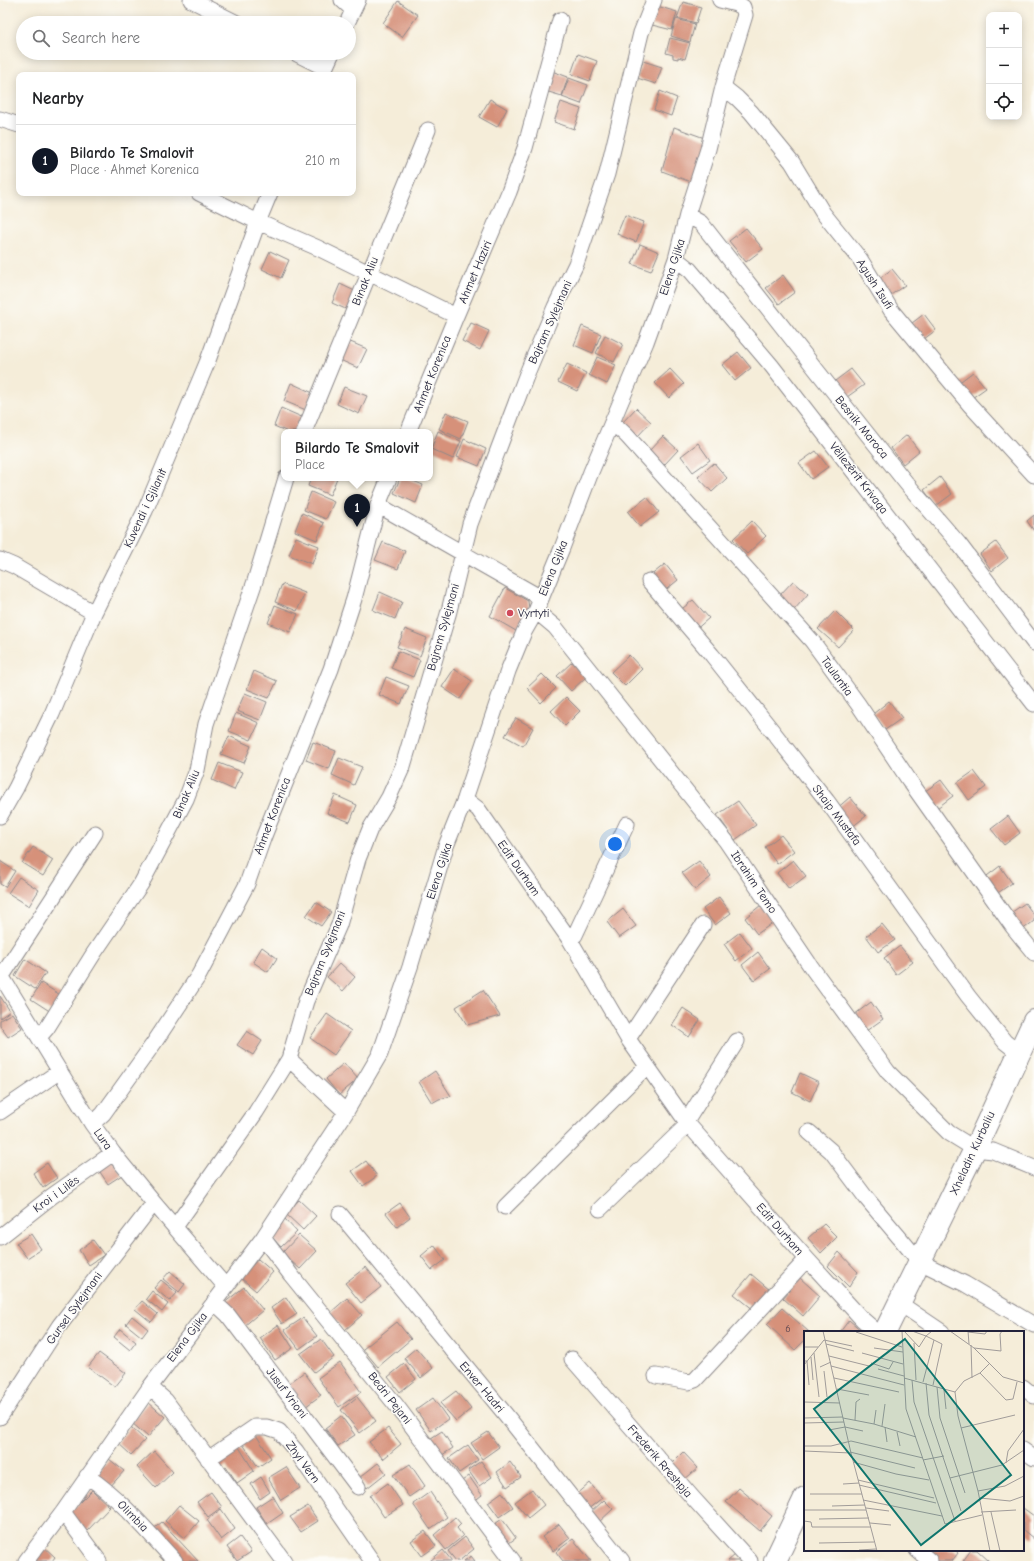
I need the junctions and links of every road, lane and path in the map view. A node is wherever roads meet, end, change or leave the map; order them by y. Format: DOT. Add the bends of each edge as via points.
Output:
graph roads {
  1 [pos="191,0"];
  2 [pos="654,0"];
  3 [pos="720,0"];
  4 [pos="223,16"];
  5 [pos="560,20"];
  6 [pos="305,60"];
  7 [pos="329,60"];
  8 [pos="323,72"];
  9 [pos="723,87"];
  10 [pos="0,119"];
  11 [pos="16,124"];
  12 [pos="428,130"];
  13 [pos="205,196"];
  14 [pos="269,196"];
  15 [pos="687,215"];
  16 [pos="258,222"];
  17 [pos="676,259"];
  18 [pos="369,274"];
  19 [pos="456,316"];
  20 [pos="612,422"];
  21 [pos="305,429"];
  22 [pos="409,429"];
  23 [pos="1034,475"];
  24 [pos="285,481"];
  25 [pos="388,481"];
  26 [pos="378,505"];
  27 [pos="463,553"];
  28 [pos="0,560"];
  29 [pos="649,581"];
  30 [pos="538,604"];
  31 [pos="94,612"];
  32 [pos="1034,643"];
  33 [pos="1034,704"];
  34 [pos="465,799"];
  35 [pos="0,816"];
  36 [pos="628,824"];
  37 [pos="95,833"];
  38 [pos="702,925"];
  39 [pos="570,940"];
  40 [pos="1034,953"];
  41 [pos="1,975"];
  42 [pos="1034,1021"];
  43 [pos="39,1037"];
  44 [pos="628,1039"];
  45 [pos="737,1041"];
  46 [pos="1026,1050"];
  47 [pos="289,1059"];
  48 [pos="647,1066"];
  49 [pos="60,1071"];
  50 [pos="0,1112"];
  51 [pos="346,1112"];
  52 [pos="687,1123"];
  53 [pos="92,1124"];
  54 [pos="809,1132"];
  55 [pos="975,1149"];
  56 [pos="113,1153"];
  57 [pos="1034,1168"];
  58 [pos="154,1203"];
  59 [pos="506,1207"];
  60 [pos="600,1209"];
  61 [pos="340,1214"];
  62 [pos="175,1227"];
  63 [pos="0,1237"];
  64 [pos="263,1238"];
  65 [pos="807,1259"];
  66 [pos="920,1262"];
  67 [pos="226,1287"];
  68 [pos="214,1302"];
  69 [pos="899,1303"];
  70 [pos="1034,1325"];
  71 [pos="876,1331"];
  72 [pos="885,1331"];
  73 [pos="941,1331"];
  74 [pos="572,1359"];
  75 [pos="656,1376"];
  76 [pos="150,1387"];
  77 [pos="1024,1388"];
  78 [pos="1034,1396"];
  79 [pos="0,1417"];
  80 [pos="1024,1451"];
  81 [pos="208,1458"];
  82 [pos="1034,1458"];
  83 [pos="87,1476"];
  84 [pos="358,1487"];
  85 [pos="804,1500"];
  86 [pos="63,1512"];
  87 [pos="918,1551"];
  88 [pos="26,1561"];
  89 [pos="99,1561"];
  90 [pos="175,1561"];
  91 [pos="284,1561"];
  92 [pos="372,1561"];
  93 [pos="513,1561"];
  94 [pos="622,1561"];
  95 [pos="750,1561"];
  96 [pos="775,1561"];
  97 [pos="930,1561"];
  1 -- 4 [label="street"];
  2 -- 27 [label="street, Bajram Sylejmani" via="641,33 607,174 576,264 555,307 507,426 470,524"];
  3 -- 9 [label="street, Elena Gjika" via="743,7 745,15"];
  5 -- 19 [label="street, Ahmet Haziri" via="525,148"];
  6 -- 8 [label="street"];
  7 -- 8 [label="street"];
  9 -- 15 [label="street, Elena Gjika" via="708,149"];
  9 -- 23 [label="street, Agush Isufi" via="751,112 792,162 823,212 860,259 891,310"];
  10 -- 11 [label="street"];
  12 -- 18 [label="street, Binak Aliu"];
  13 -- 16 [label="street, Ahmet Haziri"];
  14 -- 16 [label="street, Kuvendi i Gjilanit"];
  15 -- 17 [label="street, Elena Gjika"];
  15 -- 32 [label="street, Besnik Maroca" via="701,223 903,478 959,544"];
  16 -- 18 [label="street, Ahmet Haziri"];
  16 -- 31 [label="street, Kuvendi i Gjilanit" via="207,362 162,472"];
  17 -- 20 [label="street, Elena Gjika" via="646,342"];
  17 -- 33 [label="street, Vëllezërit Krivaqa" via="690,270 771,365"];
  18 -- 19 [label="street, Ahmet Haziri"];
  18 -- 21 [label="street, Binak Aliu"];
  19 -- 22 [label="street, Ahmet Korenica"];
  20 -- 30 [label="street, Elena Gjika"];
  20 -- 40 [label="street, Taulantia" via="812,642"];
  24 -- 43 [label="street, Binak Aliu" via="255,581 206,724 197,770 186,799 141,884"];
  25 -- 26 [label="street, Ahmet Korenica"];
  26 -- 27 [label="street, Ibrahim Temo"];
  26 -- 53 [label="street, Ahmet Korenica" via="354,599 331,669 247,884 195,982 103,1114"];
  27 -- 30 [label="street, Ibrahim Temo"];
  27 -- 47 [label="street, Bajram Sylejmani" via="449,611 403,766 390,796 370,829 358,859 339,925 306,1001"];
  28 -- 31 [label="street"];
  29 -- 46 [label="street, Shaip Mustafa" via="712,655 827,801 968,996 1005,1042"];
  30 -- 34 [label="street, Elena Gjika" via="508,671"];
  30 -- 55 [label="street, Ibrahim Temo" via="726,841 812,968 888,1072 949,1133"];
  31 -- 35 [label="street, Kuvendi i Gjilanit" via="52,714"];
  34 -- 39 [label="street, Edit Durham" via="478,809"];
  34 -- 51 [label="street, Elena Gjika" via="446,846 410,967 380,1054"];
  36 -- 39 [label="street"];
  37 -- 41 [label="street, Lura"];
  38 -- 44 [label="street"];
  39 -- 44 [label="street, Edit Durham"];
  41 -- 43 [label="street, Lura"];
  42 -- 46 [label="main road, Xheladin Kurbaliu"];
  43 -- 49 [label="street, Lura"];
  44 -- 48 [label="street, Edit Durham"];
  45 -- 52 [label="street"];
  46 -- 55 [label="main road, Xheladin Kurbaliu"];
  47 -- 51 [label="street"];
  47 -- 62 [label="street, Bajram Sylejmani" via="252,1118"];
  48 -- 52 [label="street, Edit Durham"];
  48 -- 59 [label="street"];
  49 -- 50 [label="street"];
  49 -- 53 [label="street, Lura"];
  51 -- 64 [label="street, Elena Gjika"];
  52 -- 60 [label="street"];
  52 -- 65 [label="street, Edit Durham"];
  53 -- 56 [label="street, Lura"];
  54 -- 66 [label="street" via="831,1151"];
  55 -- 57 [label="street" via="993,1151"];
  55 -- 66 [label="main road, Xheladin Kurbaliu"];
  56 -- 58 [label="street, Lura"];
  56 -- 63 [label="street, Kroi i Lilës"];
  58 -- 62 [label="street, Lura"];
  58 -- 79 [label="street, Gursel Sylejmani" via="59,1326"];
  61 -- 94 [label="street, Enver Hadri" via="506,1415"];
  62 -- 67 [label="street, Lura"];
  64 -- 67 [label="street, Elena Gjika"];
  64 -- 93 [label="street, Bedri Pejani" via="396,1405"];
  65 -- 71 [label="street, Edit Durham"];
  65 -- 75 [label="street" via="694,1380 689,1382"];
  66 -- 69 [label="main road, Xheladin Kurbaliu"];
  66 -- 70 [label="street" via="965,1284"];
  67 -- 68 [label="street, Elena Gjika"];
  68 -- 76 [label="street, Elena Gjika"];
  68 -- 84 [label="street, Jusuf Vrioni" via="228,1315"];
  69 -- 72 [label="main road, Xheladin Kurbaliu"];
  69 -- 73 [label="street"];
  74 -- 95 [label="street, Frederik Rreshpja"];
  76 -- 81 [label="street" via="166,1401"];
  76 -- 83 [label="street, Elena Gjika"];
  77 -- 78 [label="street"];
  80 -- 82 [label="street"];
  81 -- 91 [label="street"];
  81 -- 92 [label="street, Zhyl Vern" via="255,1427 279,1431 296,1451"];
  83 -- 86 [label="street, Elena Gjika"];
  83 -- 90 [label="street, Olimbia" via="124,1506"];
  85 -- 96 [label="main road"];
  86 -- 88 [label="street, Elena Gjika"];
  86 -- 89 [label="street"];
  87 -- 97 [label="street"];
}
